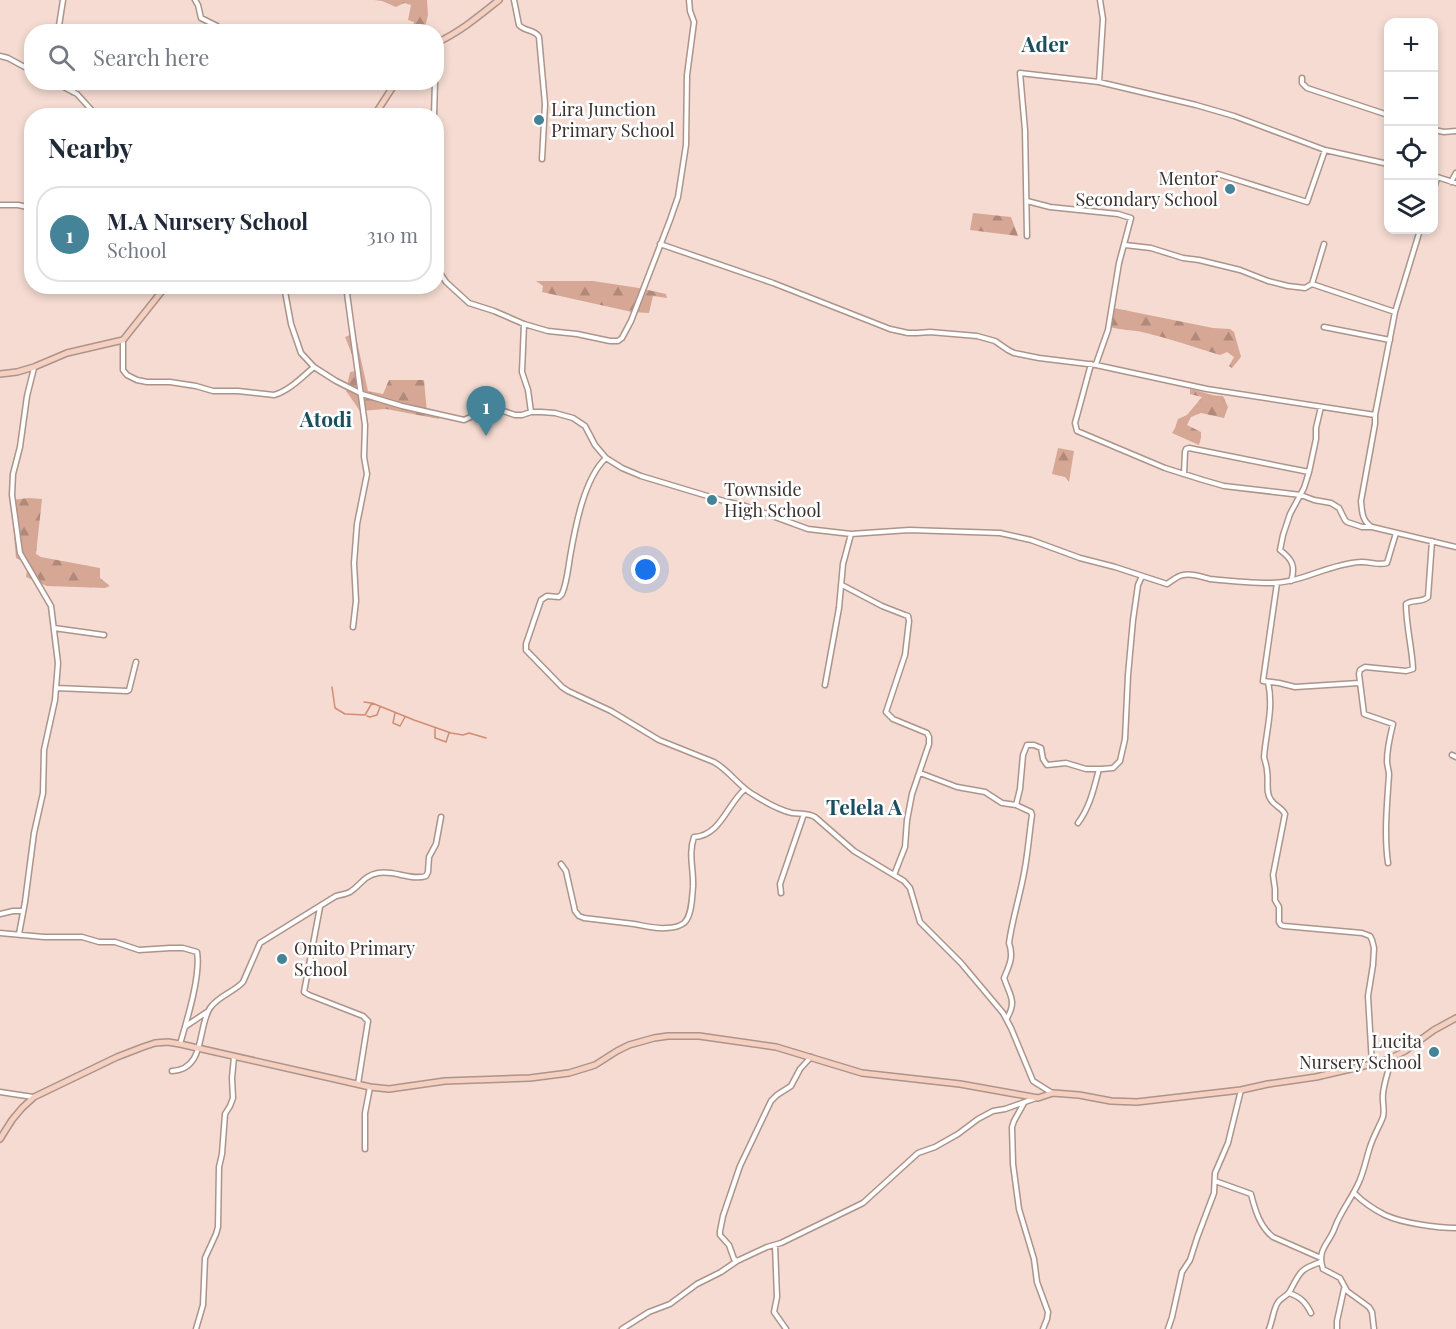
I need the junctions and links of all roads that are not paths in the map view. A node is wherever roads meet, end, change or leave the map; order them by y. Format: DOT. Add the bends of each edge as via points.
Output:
graph roads {
  1 [pos="63,0"];
  2 [pos="195,0"];
  3 [pos="499,0"];
  4 [pos="514,0"];
  5 [pos="689,0"];
  6 [pos="1100,0"];
  7 [pos="58,24"];
  8 [pos="213,24"];
  9 [pos="444,39"];
  10 [pos="0,56"];
  11 [pos="24,67"];
  12 [pos="1302,78"];
  13 [pos="1099,82"];
  14 [pos="69,90"];
  15 [pos="391,90"];
  16 [pos="435,90"];
  17 [pos="73,92"];
  18 [pos="89,108"];
  19 [pos="379,108"];
  20 [pos="434,108"];
  21 [pos="1384,113"];
  22 [pos="1438,131"];
  23 [pos="1456,132"];
  24 [pos="1325,150"];
  25 [pos="542,159"];
  26 [pos="1384,163"];
  27 [pos="1456,173"];
  28 [pos="1218,174"];
  29 [pos="1438,178"];
  30 [pos="1454,182"];
  31 [pos="1027,201"];
  32 [pos="0,205"];
  33 [pos="24,206"];
  34 [pos="1419,234"];
  35 [pos="1027,236"];
  36 [pos="660,244"];
  37 [pos="1324,244"];
  38 [pos="1125,245"];
  39 [pos="444,279"];
  40 [pos="1312,284"];
  41 [pos="160,294"];
  42 [pos="285,294"];
  43 [pos="347,294"];
  44 [pos="1395,312"];
  45 [pos="524,324"];
  46 [pos="1324,327"];
  47 [pos="123,340"];
  48 [pos="1390,340"];
  49 [pos="1094,364"];
  50 [pos="34,367"];
  51 [pos="314,367"];
  52 [pos="0,374"];
  53 [pos="362,394"];
  54 [pos="1321,407"];
  55 [pos="531,412"];
  56 [pos="1375,415"];
  57 [pos="606,458"];
  58 [pos="1309,472"];
  59 [pos="1184,474"];
  60 [pos="1301,495"];
  61 [pos="1372,527"];
  62 [pos="1396,533"];
  63 [pos="851,534"];
  64 [pos="1432,542"];
  65 [pos="1456,547"];
  66 [pos="1142,576"];
  67 [pos="1291,581"];
  68 [pos="1277,583"];
  69 [pos="842,585"];
  70 [pos="353,627"];
  71 [pos="54,628"];
  72 [pos="104,635"];
  73 [pos="136,662"];
  74 [pos="1268,682"];
  75 [pos="1359,683"];
  76 [pos="825,685"];
  77 [pos="56,688"];
  78 [pos="1098,769"];
  79 [pos="920,772"];
  80 [pos="744,790"];
  81 [pos="1016,805"];
  82 [pos="804,814"];
  83 [pos="441,817"];
  84 [pos="1078,824"];
  85 [pos="1388,863"];
  86 [pos="561,864"];
  87 [pos="894,875"];
  88 [pos="780,893"];
  89 [pos="320,907"];
  90 [pos="23,911"];
  91 [pos="0,914"];
  92 [pos="0,933"];
  93 [pos="18,934"];
  94 [pos="208,1012"];
  95 [pos="1456,1018"];
  96 [pos="1006,1019"];
  97 [pos="185,1026"];
  98 [pos="180,1044"];
  99 [pos="199,1048"];
  100 [pos="234,1057"];
  101 [pos="811,1057"];
  102 [pos="1390,1058"];
  103 [pos="1372,1064"];
  104 [pos="172,1071"];
  105 [pos="358,1084"];
  106 [pos="370,1087"];
  107 [pos="1240,1090"];
  108 [pos="0,1092"];
  109 [pos="1053,1093"];
  110 [pos="34,1097"];
  111 [pos="1038,1098"];
  112 [pos="1024,1102"];
  113 [pos="0,1139"];
  114 [pos="364,1149"];
  115 [pos="1214,1181"];
  116 [pos="1354,1193"];
  117 [pos="1456,1228"];
  118 [pos="775,1245"];
  119 [pos="1321,1260"];
  120 [pos="737,1261"];
  121 [pos="1345,1288"];
  122 [pos="1289,1293"];
  123 [pos="1311,1313"];
  124 [pos="196,1329"];
  125 [pos="622,1329"];
  126 [pos="786,1329"];
  127 [pos="1043,1329"];
  128 [pos="1168,1329"];
  129 [pos="1269,1329"];
  130 [pos="1337,1329"];
  131 [pos="1374,1329"];
  1 -- 7 [label="street"];
  2 -- 8 [label="street" via="201,18"];
  3 -- 9 [label="street"];
  4 -- 25 [label="street" via="519,25 539,37 545,104"];
  5 -- 36 [label="street" via="694,22 687,75 686,145 678,196"];
  6 -- 13 [label="street" via="1103,19"];
  10 -- 11 [label="street"];
  12 -- 21 [label="street" via="1307,88"];
  13 -- 24 [label="street" via="1221,112"];
  13 -- 31 [label="street" via="1020,73"];
  14 -- 17 [label="street"];
  15 -- 19 [label="street"];
  16 -- 20 [label="street"];
  17 -- 18 [label="street"];
  22 -- 23 [label="street"];
  24 -- 26 [label="street"];
  24 -- 28 [label="street" via="1307,202"];
  27 -- 30 [label="street"];
  29 -- 30 [label="street"];
  31 -- 35 [label="street"];
  31 -- 38 [label="street" via="1128,216 1131,221"];
  32 -- 33 [label="street"];
  34 -- 44 [label="street"];
  36 -- 45 [label="street" via="631,321 620,339 610,341"];
  36 -- 49 [label="street" via="908,333 977,336 1014,353"];
  37 -- 40 [label="street"];
  38 -- 40 [label="street" via="1240,270 1288,286 1305,288"];
  38 -- 49 [label="street" via="1108,330"];
  39 -- 45 [label="street" via="469,303"];
  40 -- 44 [label="street"];
  41 -- 47 [label="street"];
  42 -- 51 [label="street" via="298,347"];
  43 -- 53 [label="street"];
  44 -- 48 [label="street"];
  45 -- 55 [label="street" via="522,372"];
  46 -- 48 [label="street"];
  47 -- 50 [label="street" via="67,352"];
  47 -- 51 [label="street" via="124,372 144,382 274,395"];
  48 -- 56 [label="street"];
  49 -- 54 [label="street" via="1207,389"];
  49 -- 59 [label="street" via="1075,423 1077,431"];
  50 -- 52 [label="street"];
  50 -- 71 [label="street" via="12,495 20,553 51,606"];
  51 -- 53 [label="street"];
  53 -- 55 [label="street" via="464,420 492,407 517,415"];
  53 -- 70 [label="street" via="367,474 357,524"];
  54 -- 56 [label="street"];
  54 -- 58 [label="street"];
  55 -- 57 [label="street" via="555,413 579,421"];
  56 -- 61 [label="street" via="1361,501 1364,519"];
  57 -- 63 [label="street" via="641,476 808,529"];
  57 -- 80 [label="street" via="594,471 587,489 562,594 541,600 526,650 562,687 659,740 714,762"];
  58 -- 59 [label="street" via="1189,448 1185,452"];
  58 -- 60 [label="street"];
  59 -- 60 [label="street" via="1224,486"];
  60 -- 61 [label="street" via="1336,505 1350,524"];
  60 -- 67 [label="street" via="1290,514 1279,549 1292,564"];
  61 -- 62 [label="street"];
  62 -- 64 [label="street"];
  62 -- 67 [label="street" via="1387,563 1349,564"];
  63 -- 66 [label="street" via="909,530 1000,533"];
  63 -- 69 [label="street"];
  64 -- 65 [label="street"];
  64 -- 75 [label="street" via="1428,597 1406,604 1413,669 1363,667"];
  66 -- 68 [label="street" via="1167,584 1186,574"];
  66 -- 78 [label="street" via="1133,620 1125,739 1118,764"];
  67 -- 68 [label="street"];
  68 -- 74 [label="street" via="1263,672 1263,681"];
  69 -- 76 [label="street"];
  69 -- 79 [label="street" via="909,619 905,655 886,712 928,734"];
  71 -- 72 [label="street"];
  71 -- 77 [label="street"];
  73 -- 77 [label="street" via="127,691"];
  74 -- 75 [label="street" via="1295,687"];
  74 -- 103 [label="street" via="1270,711 1264,757 1268,793 1285,814 1273,875 1279,922 1284,926 1370,936 1374,948 1368,996"];
  75 -- 85 [label="street" via="1364,714 1393,724 1387,764"];
  77 -- 90 [label="street"];
  78 -- 81 [label="street" via="1066,763 1047,765 1041,748 1027,745"];
  78 -- 84 [label="street" via="1093,792"];
  79 -- 81 [label="street"];
  79 -- 87 [label="street" via="912,794 905,847"];
  80 -- 82 [label="street" via="771,805"];
  80 -- 86 [label="street" via="717,826 694,837 690,855 691,904 688,917 680,925 660,928 579,916"];
  81 -- 96 [label="street" via="1032,815 1010,935 1011,962 1004,978 1013,1002"];
  82 -- 87 [label="street" via="815,817 854,852"];
  82 -- 88 [label="street"];
  83 -- 89 [label="street" via="426,876 374,874"];
  87 -- 96 [label="street" via="910,888 920,922 961,963"];
  89 -- 94 [label="street" via="260,943 243,982"];
  89 -- 105 [label="street" via="304,992 368,1021"];
  90 -- 91 [label="street"];
  90 -- 93 [label="street"];
  92 -- 93 [label="street"];
  93 -- 97 [label="street" via="115,942 139,950 183,948 198,952 197,978"];
  94 -- 97 [label="street"];
  94 -- 99 [label="street"];
  95 -- 102 [label="street"];
  96 -- 109 [label="street" via="1034,1081"];
  97 -- 98 [label="street"];
  98 -- 99 [label="street"];
  98 -- 110 [label="street" via="155,1043 143,1047"];
  99 -- 100 [label="street"];
  99 -- 104 [label="street" via="188,1065"];
  100 -- 105 [label="street"];
  100 -- 124 [label="street" via="233,1098 225,1114 219,1167 218,1227 205,1258 203,1305"];
  101 -- 106 [label="street" via="759,1044 668,1036 629,1046 595,1065 569,1073 389,1089"];
  101 -- 111 [label="street" via="862,1073"];
  101 -- 120 [label="street" via="791,1086 771,1101 738,1170 720,1231"];
  102 -- 103 [label="street"];
  102 -- 116 [label="street" via="1382,1118"];
  103 -- 107 [label="street"];
  105 -- 106 [label="street"];
  106 -- 114 [label="street"];
  107 -- 109 [label="street" via="1137,1102"];
  107 -- 115 [label="street" via="1228,1143"];
  108 -- 110 [label="street"];
  109 -- 111 [label="street"];
  110 -- 113 [label="street"];
  111 -- 112 [label="street"];
  112 -- 118 [label="street" via="993,1111 935,1147 918,1153 863,1203"];
  112 -- 127 [label="street" via="1012,1127 1015,1180 1037,1282 1048,1312"];
  115 -- 119 [label="street" via="1251,1194 1266,1232"];
  115 -- 128 [label="street" via="1214,1193 1191,1260 1182,1272"];
  116 -- 117 [label="street" via="1386,1215"];
  116 -- 119 [label="street" via="1322,1250"];
  118 -- 120 [label="street"];
  118 -- 126 [label="street" via="774,1312"];
  119 -- 121 [label="street" via="1323,1269 1340,1278"];
  119 -- 122 [label="street" via="1301,1270"];
  120 -- 125 [label="street"];
  121 -- 130 [label="street"];
  121 -- 131 [label="street" via="1370,1307"];
  122 -- 123 [label="street" via="1302,1299"];
  122 -- 129 [label="street" via="1276,1306"];
}
